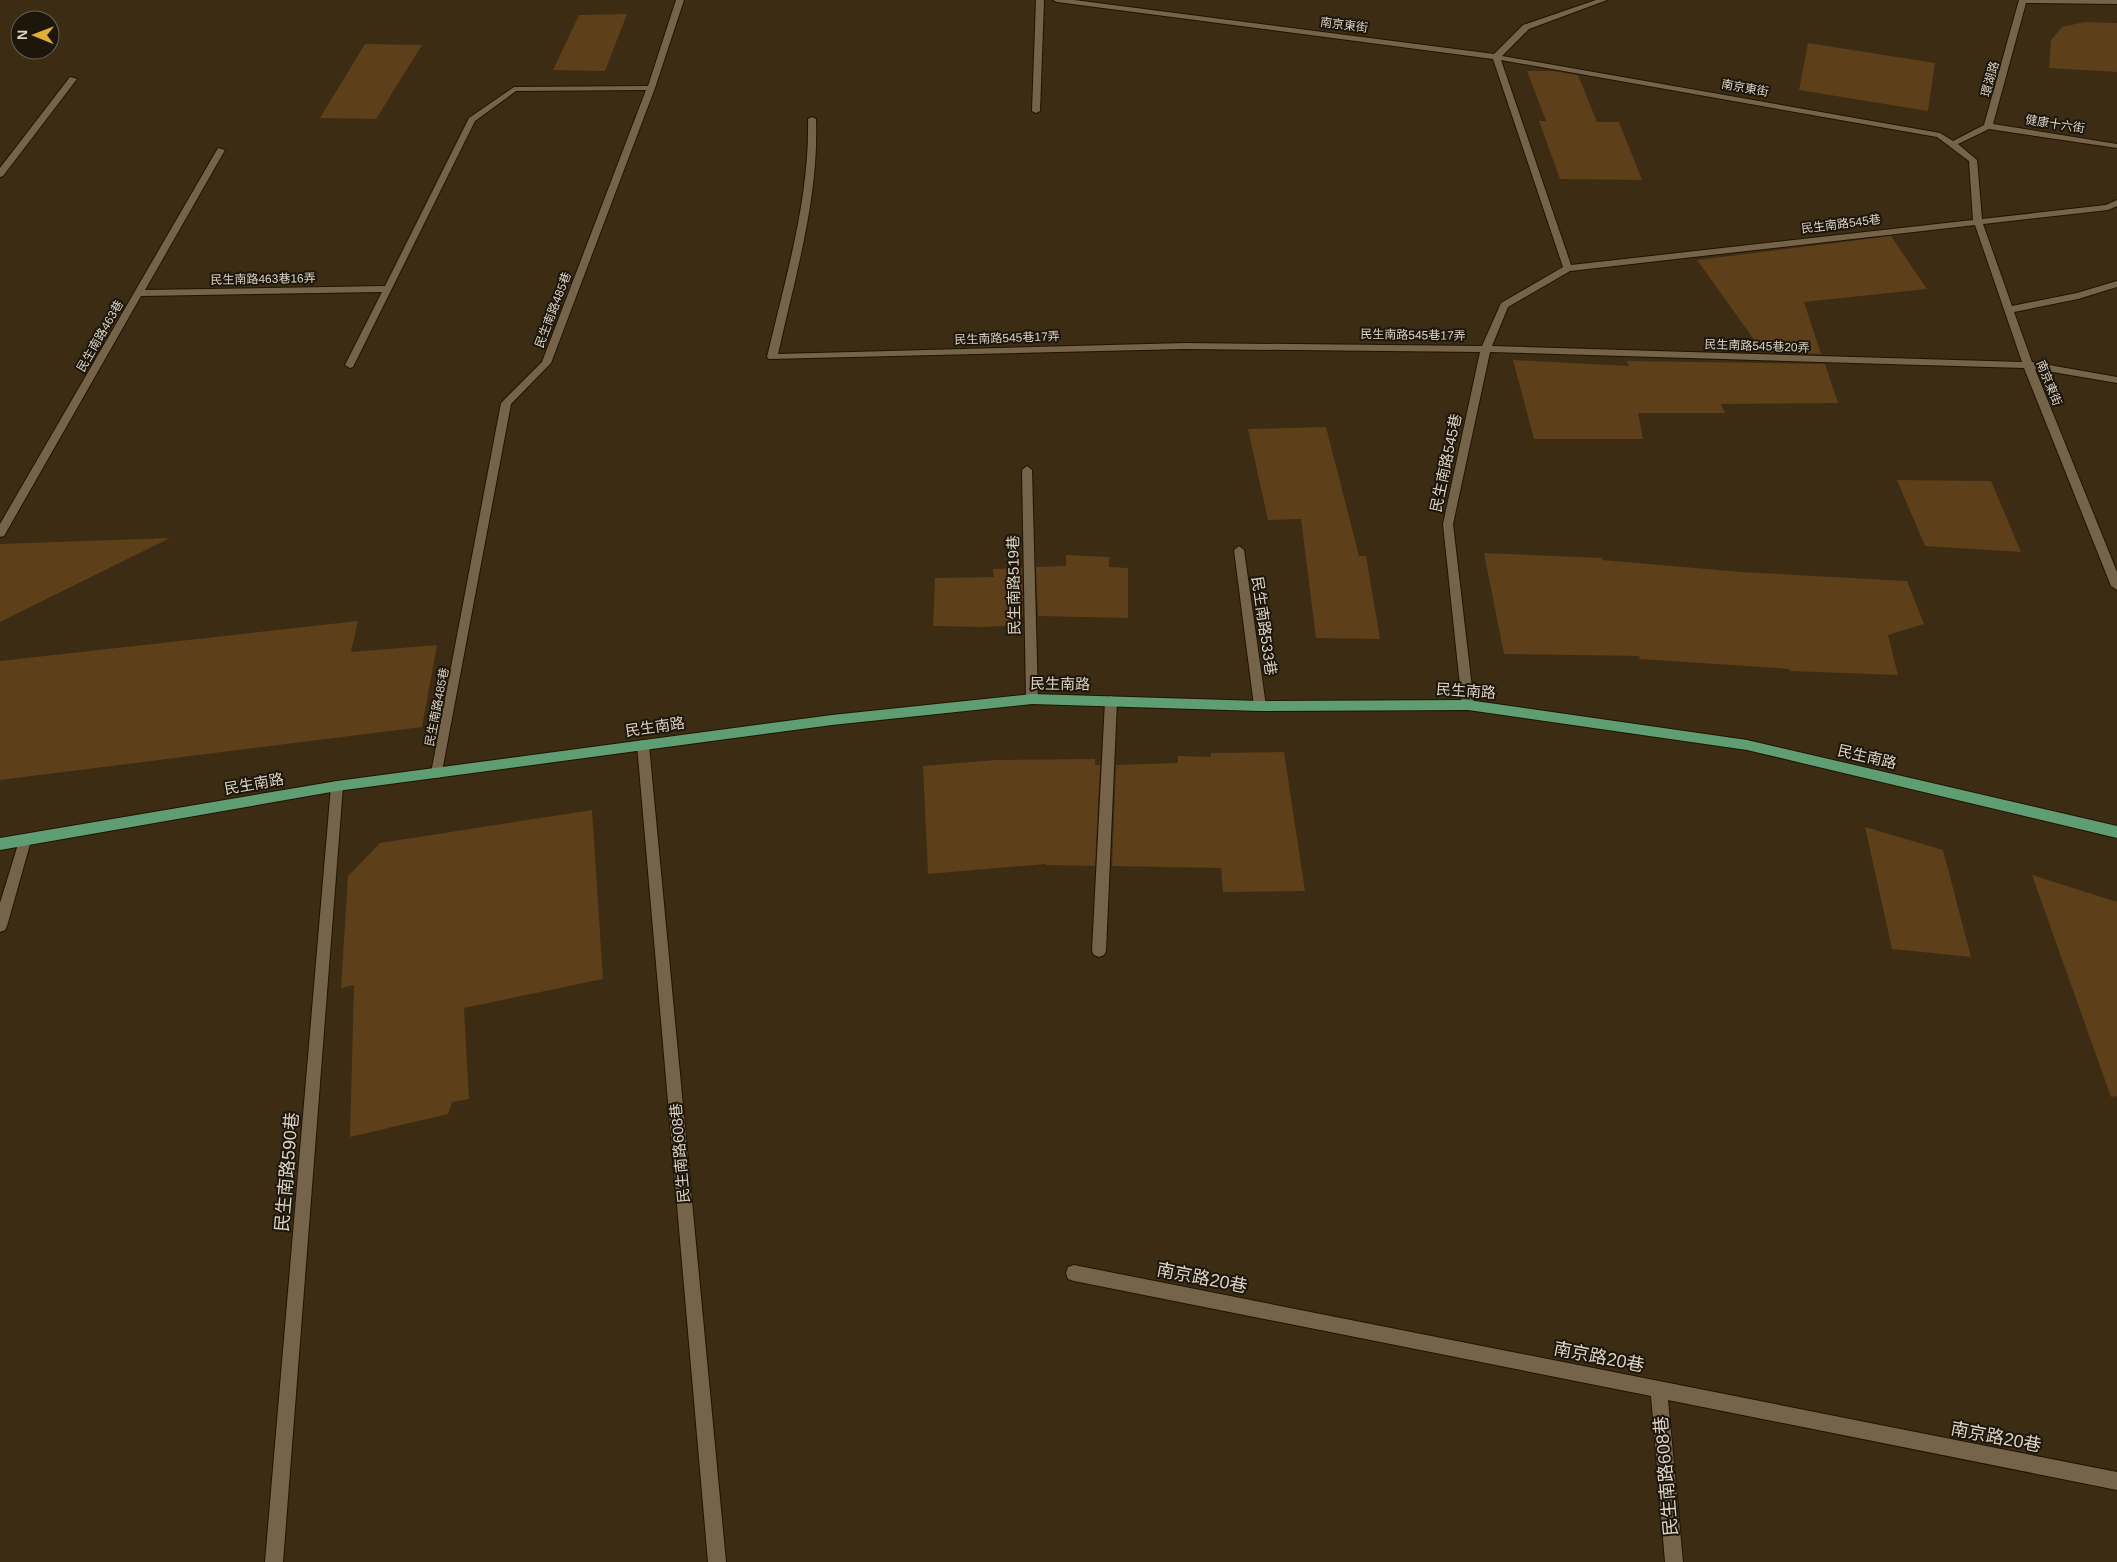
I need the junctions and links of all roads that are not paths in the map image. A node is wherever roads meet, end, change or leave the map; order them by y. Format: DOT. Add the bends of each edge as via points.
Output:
graph roads {
  1 [pos="680,0"];
  2 [pos="1040,0"];
  3 [pos="1057,0"];
  4 [pos="1603,0"];
  5 [pos="2023,1"];
  6 [pos="2117,2"];
  7 [pos="1496,57"];
  8 [pos="73,79"];
  9 [pos="651,88"];
  10 [pos="1036,111"];
  11 [pos="812,120"];
  12 [pos="1988,126"];
  13 [pos="1952,144"];
  14 [pos="2117,146"];
  15 [pos="221,150"];
  16 [pos="0,174"];
  17 [pos="2117,203"];
  18 [pos="1978,221"];
  19 [pos="1568,268"];
  20 [pos="2117,284"];
  21 [pos="388,289"];
  22 [pos="139,293"];
  23 [pos="2009,310"];
  24 [pos="1486,349"];
  25 [pos="350,365"];
  26 [pos="2028,366"];
  27 [pos="2117,380"];
  28 [pos="1027,470"];
  29 [pos="0,533"];
  30 [pos="1238,550"];
  31 [pos="2117,586"];
  32 [pos="1032,699"];
  33 [pos="1111,701"];
  34 [pos="1468,705"];
  35 [pos="1260,706"];
  36 [pos="643,745"];
  37 [pos="437,773"];
  38 [pos="337,786"];
  39 [pos="2117,832"];
  40 [pos="25,840"];
  41 [pos="0,844"];
  42 [pos="0,926"];
  43 [pos="1098,951"];
  44 [pos="1074,1273"];
  45 [pos="1659,1390"];
  46 [pos="2117,1481"];
  47 [pos="274,1562"];
  48 [pos="717,1562"];
  49 [pos="1674,1562"];
  1 -- 9 [label="street, 民生南路485巷"];
  2 -- 10 [label="street"];
  3 -- 7 [label="street, 南京東街"];
  4 -- 7 [label="street" via="1526,27"];
  5 -- 6 [label="street"];
  5 -- 12 [label="street, 環湖路"];
  7 -- 13 [label="street, 南京東街" via="1940,135"];
  7 -- 19 [label="street"];
  8 -- 16 [label="street"];
  9 -- 21 [label="street" via="514,89 472,120"];
  9 -- 37 [label="street, 民生南路485巷" via="546,363 506,403"];
  11 -- 24 [label="street, 民生南路545巷17弄" via="813,152 798,242 772,357 1185,346"];
  12 -- 13 [label="street"];
  12 -- 14 [label="street, 健康十六街"];
  13 -- 18 [label="street, 南京東街" via="1973,160"];
  15 -- 22 [label="street, 民生南路463巷"];
  17 -- 18 [label="street, 民生南路545巷" via="2108,207"];
  18 -- 19 [label="street, 民生南路545巷"];
  18 -- 23 [label="street, 南京東街"];
  19 -- 24 [label="street, 民生南路545巷" via="1504,305"];
  20 -- 23 [label="street" via="2078,296"];
  21 -- 22 [label="street, 民生南路463巷16弄"];
  21 -- 25 [label="street"];
  22 -- 29 [label="street, 民生南路463巷"];
  23 -- 26 [label="street, 南京東街"];
  24 -- 26 [label="street, 民生南路545巷20弄"];
  24 -- 34 [label="street, 民生南路545巷" via="1448,524"];
  26 -- 27 [label="street, 民生南路545巷20弄"];
  26 -- 31 [label="street, 南京東街"];
  28 -- 32 [label="street, 民生南路519巷"];
  30 -- 35 [label="street, 民生南路533巷"];
  32 -- 33 [label="main road, 民生南路"];
  32 -- 36 [label="main road, 民生南路" via="832,720"];
  33 -- 35 [label="main road, 民生南路"];
  33 -- 43 [label="street"];
  34 -- 35 [label="main road, 民生南路"];
  34 -- 39 [label="main road, 民生南路" via="1747,745"];
  36 -- 37 [label="main road, 民生南路"];
  36 -- 48 [label="street, 民生南路608巷"];
  37 -- 38 [label="main road, 民生南路"];
  38 -- 40 [label="main road, 民生南路"];
  38 -- 47 [label="street, 民生南路590巷"];
  40 -- 41 [label="main road, 民生南路"];
  40 -- 42 [label="street"];
  44 -- 45 [label="street, 南京路20巷"];
  45 -- 46 [label="street, 南京路20巷"];
  45 -- 49 [label="street, 民生南路608巷"];
}
